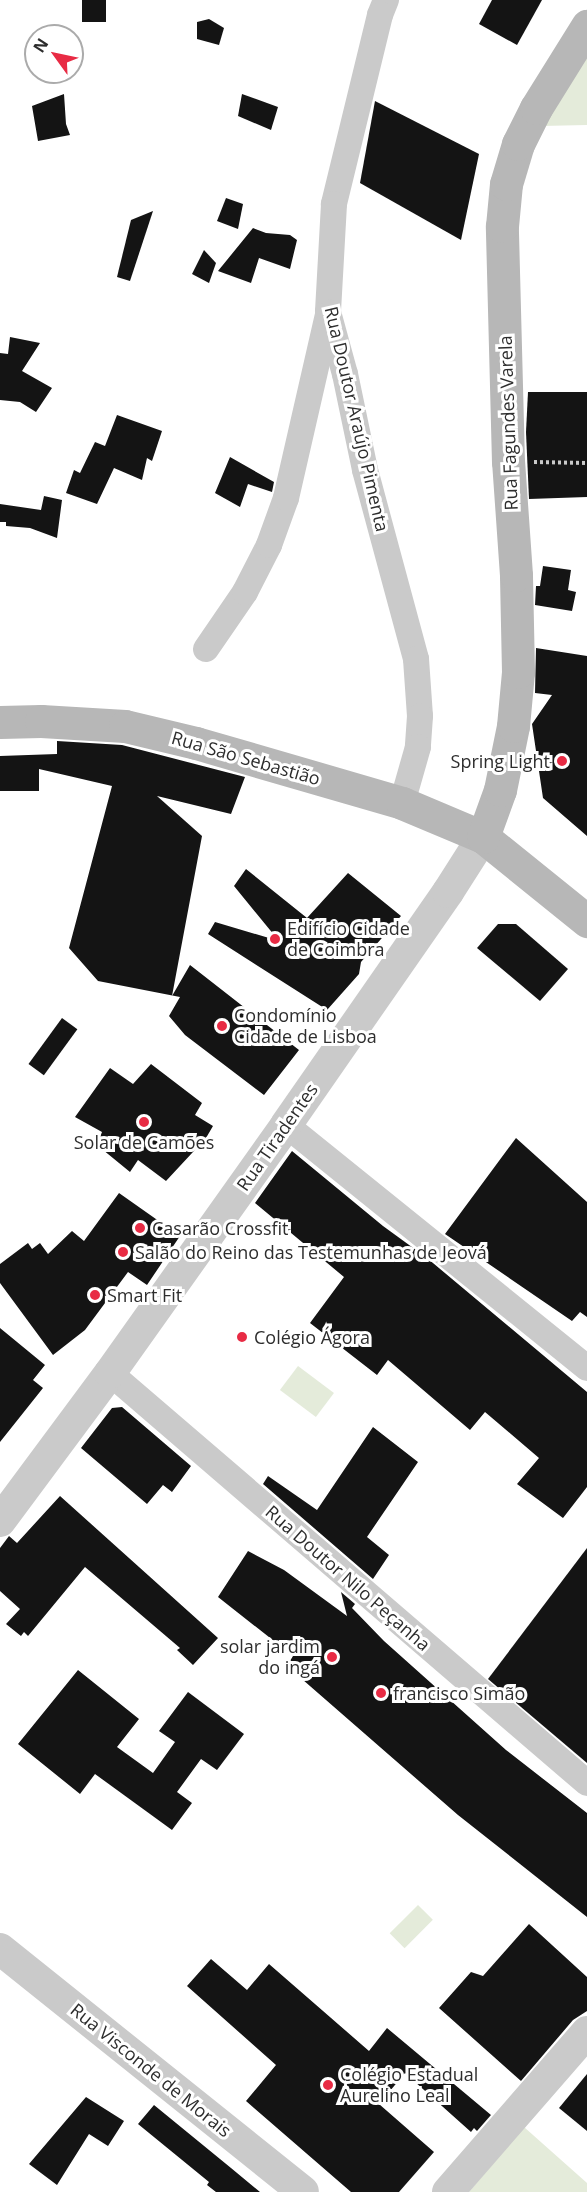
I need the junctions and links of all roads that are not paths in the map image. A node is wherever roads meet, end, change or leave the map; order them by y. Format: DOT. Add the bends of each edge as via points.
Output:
graph roads {
  1 [pos="386,0"];
  2 [pos="587,26"];
  3 [pos="328,312"];
  4 [pos="206,649"];
  5 [pos="0,722"];
  6 [pos="402,803"];
  7 [pos="483,837"];
  8 [pos="587,921"];
  9 [pos="286,1125"];
  10 [pos="587,1368"];
  11 [pos="110,1373"];
  12 [pos="0,1521"];
  13 [pos="587,1783"];
  14 [pos="0,1948"];
  15 [pos="587,2032"];
  16 [pos="303,2192"];
  17 [pos="448,2192"];
  1 -- 3 [label="street, Rua Doutor Araújo Pimenta" via="334,204"];
  2 -- 7 [label="main road, Rua Fagundes Varela" via="518,144 506,184 503,238 508,462 518,672 513,726 502,779"];
  3 -- 4 [label="street" via="286,498 245,592"];
  3 -- 6 [label="street, Rua Doutor Araújo Pimenta" via="416,659 418,747"];
  5 -- 6 [label="main road, Rua São Sebastião" via="124,726"];
  6 -- 7 [label="main road, Rua São Sebastião"];
  7 -- 8 [label="main road, Rua São Sebastião"];
  7 -- 9 [label="street, Rua Tiradentes"];
  9 -- 10 [label="street"];
  9 -- 11 [label="street, Rua Tiradentes"];
  11 -- 12 [label="street, Rua Tiradentes"];
  11 -- 13 [label="street, Rua Doutor Nilo Peçanha"];
  14 -- 16 [label="street, Rua Visconde de Morais"];
  15 -- 17 [label="street"];
}
